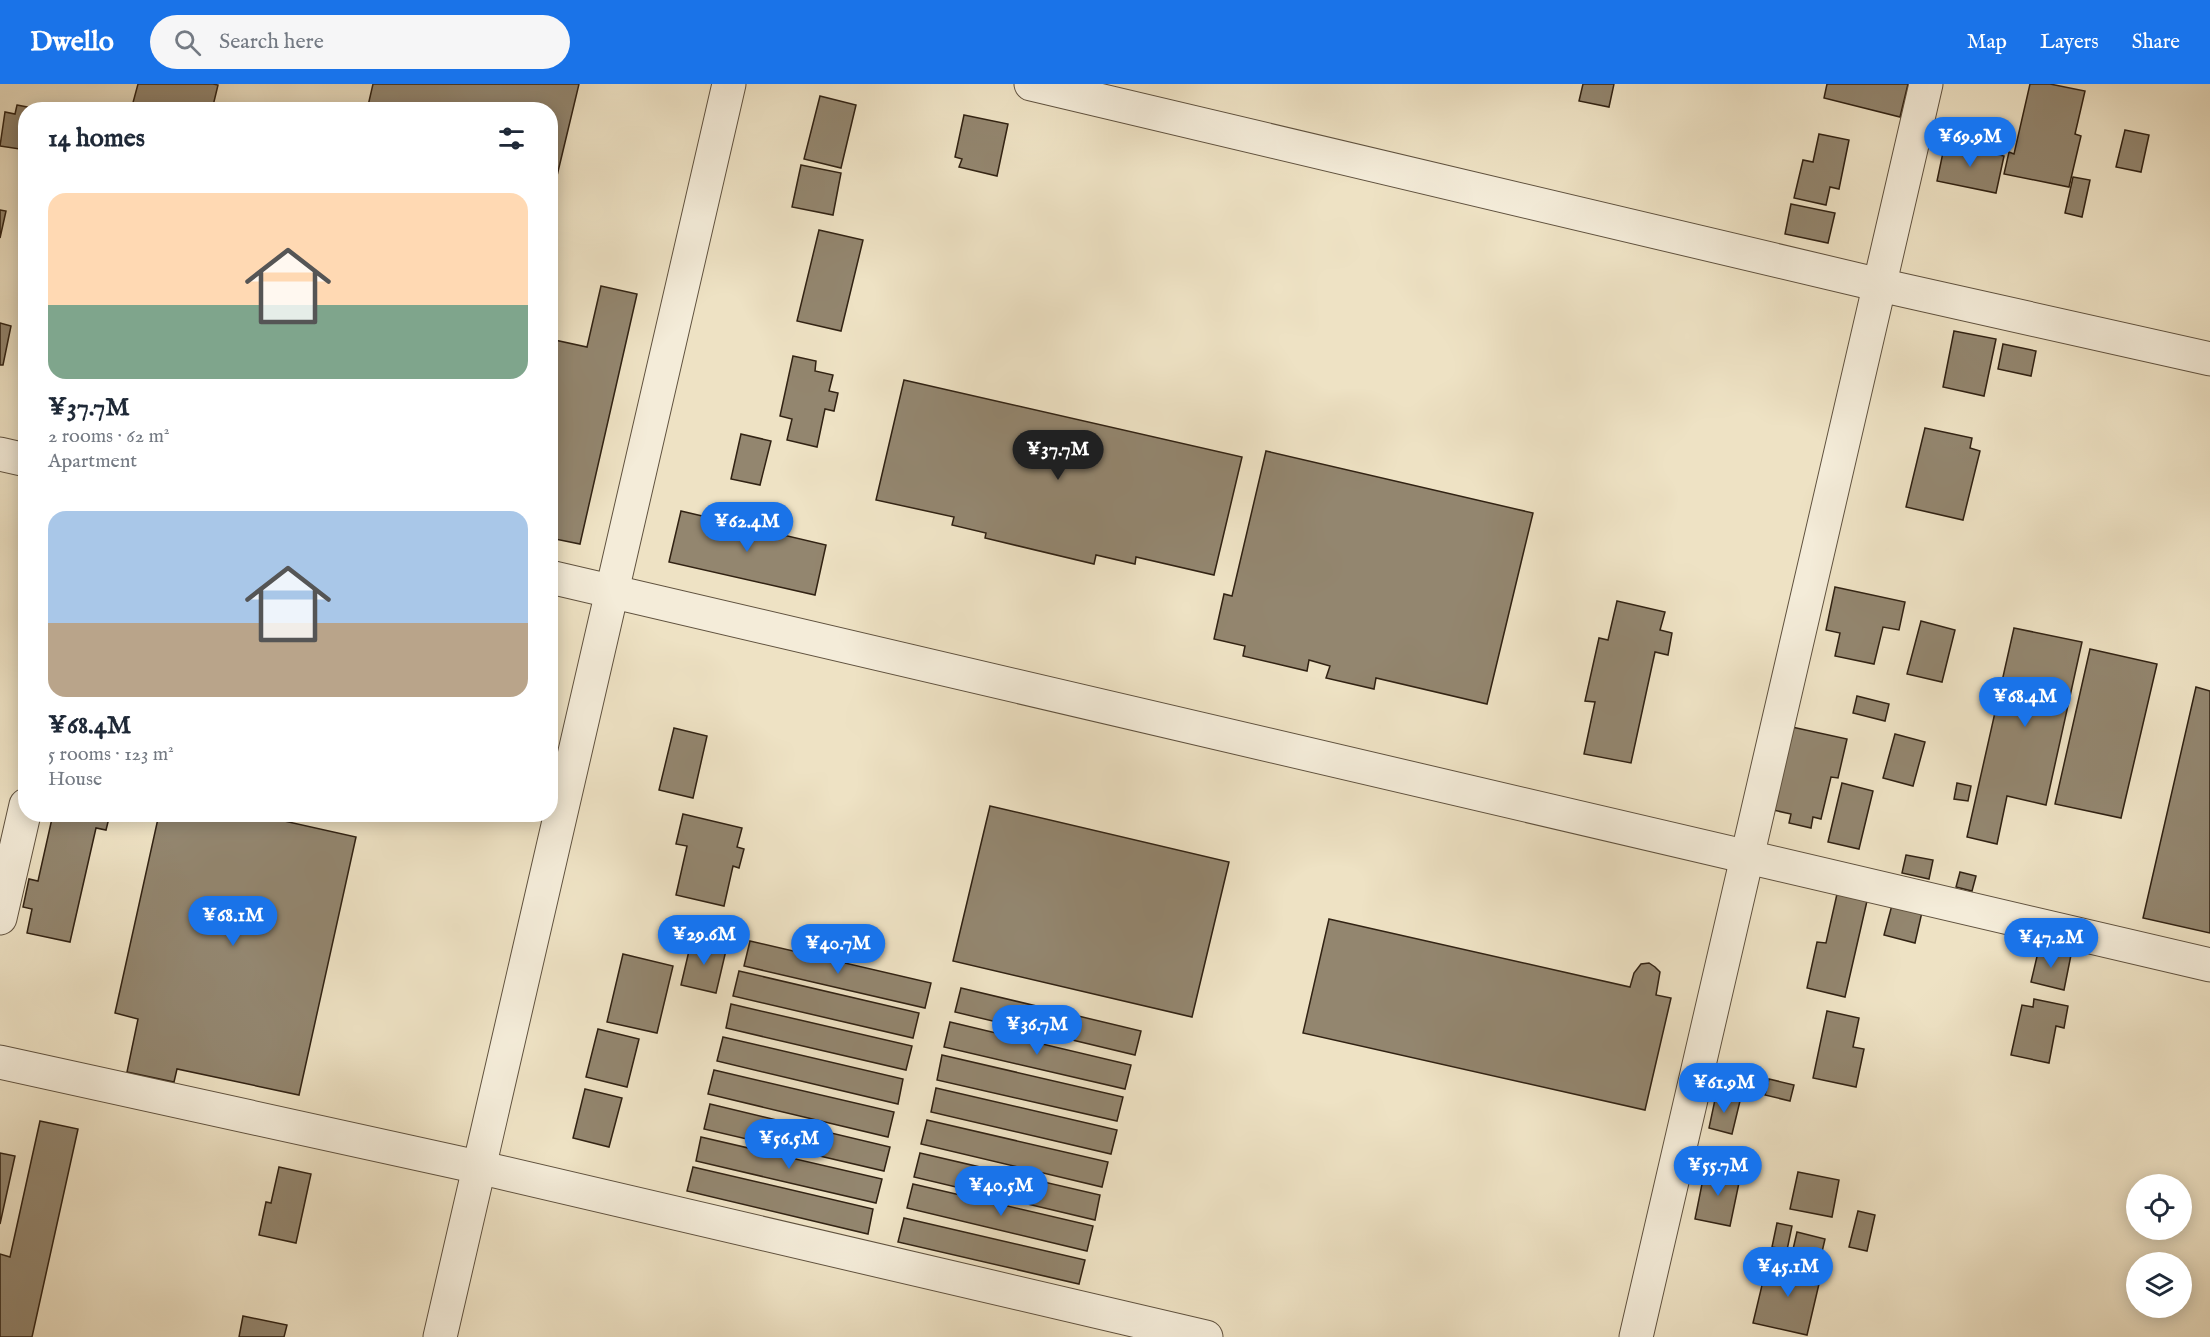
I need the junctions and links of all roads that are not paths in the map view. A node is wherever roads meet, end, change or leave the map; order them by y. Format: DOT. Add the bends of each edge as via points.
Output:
graph roads {
  1 [pos="729,84"];
  2 [pos="1031,84"];
  3 [pos="1926,84"];
  4 [pos="1880,285"];
  5 [pos="2210,360"];
  6 [pos="0,454"];
  7 [pos="18,458"];
  8 [pos="558,580"];
  9 [pos="613,591"];
  10 [pos="22,822"];
  11 [pos="1746,858"];
  12 [pos="0,918"];
  13 [pos="2210,965"];
  14 [pos="0,1062"];
  15 [pos="478,1167"];
  16 [pos="440,1337"];
  17 [pos="1206,1337"];
  18 [pos="1636,1337"];
  1 -- 9 [label="street"];
  2 -- 4 [label="street"];
  3 -- 4 [label="street"];
  4 -- 5 [label="street"];
  4 -- 11 [label="street"];
  6 -- 7 [label="street"];
  8 -- 9 [label="street"];
  9 -- 11 [label="street"];
  9 -- 15 [label="street"];
  10 -- 12 [label="street"];
  11 -- 13 [label="street"];
  11 -- 18 [label="street"];
  14 -- 15 [label="street"];
  15 -- 16 [label="street"];
  15 -- 17 [label="street"];
}
